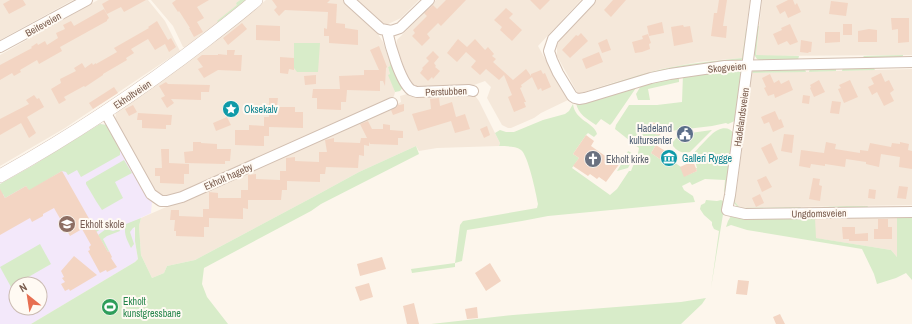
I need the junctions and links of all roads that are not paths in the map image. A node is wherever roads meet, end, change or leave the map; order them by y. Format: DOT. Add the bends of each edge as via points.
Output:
graph roads {
  1 [pos="87,0"];
  2 [pos="256,0"];
  3 [pos="349,0"];
  4 [pos="428,0"];
  5 [pos="590,0"];
  6 [pos="756,0"];
  7 [pos="387,31"];
  8 [pos="0,47"];
  9 [pos="912,62"];
  10 [pos="748,65"];
  11 [pos="473,91"];
  12 [pos="392,103"];
  13 [pos="104,112"];
  14 [pos="0,176"];
  15 [pos="727,210"];
  16 [pos="912,212"];
  1 -- 8 [label="street, Beiteveien"];
  2 -- 13 [label="street, Ekholtveien" via="156,78"];
  3 -- 7 [label="street" via="381,30"];
  4 -- 7 [label="street" via="400,28"];
  5 -- 10 [label="street, Skogveien" via="553,39 549,51 558,74 575,98 585,98 670,74"];
  6 -- 10 [label="street, Hadelandsveien"];
  7 -- 11 [label="street, Perstubben" via="405,83 411,90"];
  9 -- 10 [label="street, Skogveien"];
  10 -- 15 [label="street, Hadelandsveien"];
  12 -- 13 [label="street, Ekholt hageby" via="167,201 161,201 151,194"];
  13 -- 14 [label="street, Ekholtveien"];
  15 -- 16 [label="street, Ungdomsveien" via="745,214"];
}
